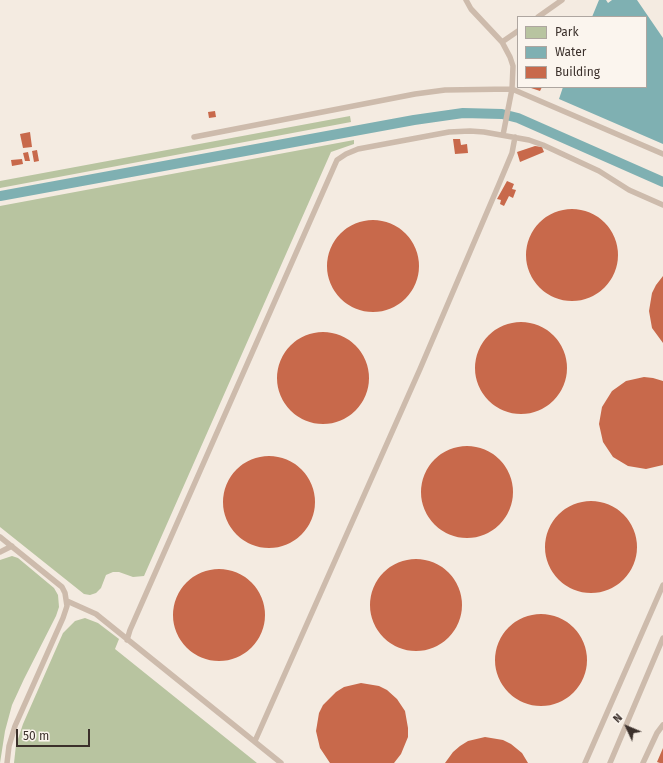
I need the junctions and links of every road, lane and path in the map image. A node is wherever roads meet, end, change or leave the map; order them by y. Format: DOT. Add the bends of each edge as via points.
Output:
graph roads {
  1 [pos="466,0"];
  2 [pos="562,0"];
  3 [pos="539,16"];
  4 [pos="517,32"];
  5 [pos="502,42"];
  6 [pos="512,89"];
  7 [pos="503,135"];
  8 [pos="194,137"];
  9 [pos="515,137"];
  10 [pos="663,154"];
  11 [pos="663,205"];
  12 [pos="0,537"];
  13 [pos="12,546"];
  14 [pos="0,552"];
  15 [pos="663,585"];
  16 [pos="67,601"];
  17 [pos="663,638"];
  18 [pos="127,640"];
  19 [pos="663,725"];
  20 [pos="255,741"];
  21 [pos="7,763"];
  22 [pos="281,763"];
  23 [pos="586,763"];
  24 [pos="610,763"];
  25 [pos="643,763"];
  1 -- 5 [label="lane" via="471,9"];
  2 -- 3 [label="lane"];
  4 -- 5 [label="lane"];
  5 -- 6 [label="lane" via="512,66"];
  6 -- 7 [label="lane"];
  6 -- 8 [label="lane" via="446,90 415,94"];
  6 -- 10 [label="lane"];
  7 -- 9 [label="lane"];
  7 -- 18 [label="lane" via="470,131 449,132 358,150 337,160"];
  9 -- 11 [label="lane" via="543,145"];
  9 -- 20 [label="lane" via="512,153 420,369"];
  12 -- 13 [label="lane"];
  13 -- 14 [label="lane"];
  13 -- 16 [label="lane" via="64,589"];
  15 -- 23 [label="lane"];
  16 -- 18 [label="lane" via="96,614"];
  16 -- 21 [label="lane" via="63,618 16,726"];
  17 -- 24 [label="lane"];
  18 -- 20 [label="lane"];
  19 -- 25 [label="lane"];
  20 -- 22 [label="lane"];
}
